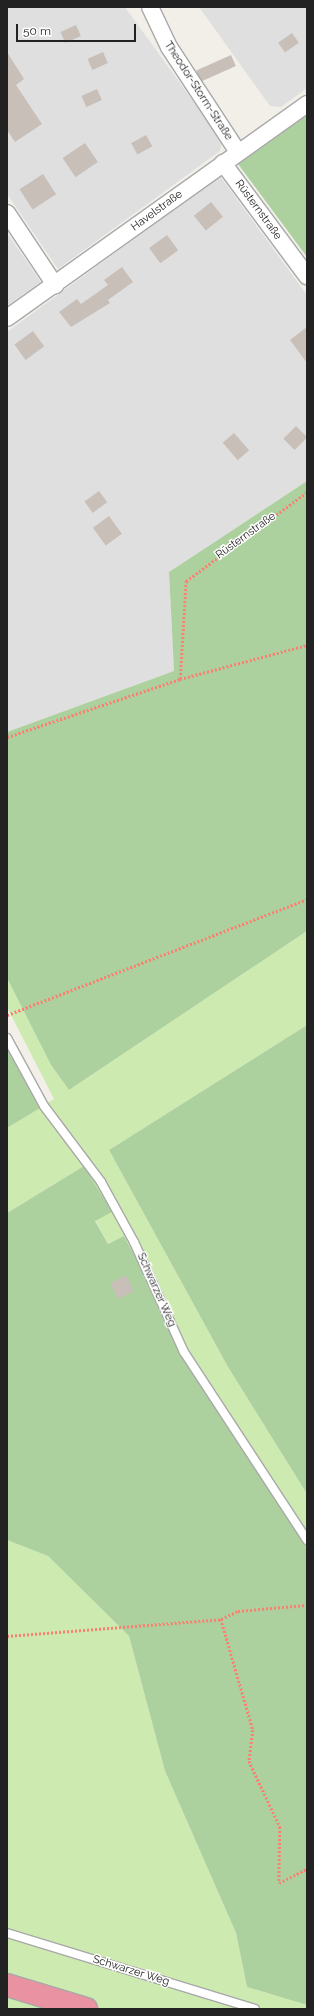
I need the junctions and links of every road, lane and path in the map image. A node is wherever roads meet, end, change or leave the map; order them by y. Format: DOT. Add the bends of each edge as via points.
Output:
graph roads {
  1 [pos="150,7"];
  2 [pos="307,104"];
  3 [pos="238,152"];
  4 [pos="223,163"];
  5 [pos="7,213"];
  6 [pos="307,276"];
  7 [pos="55,285"];
  8 [pos="7,318"];
  9 [pos="307,492"];
  10 [pos="307,645"];
  11 [pos="180,679"];
  12 [pos="7,737"];
  13 [pos="307,899"];
  14 [pos="7,1015"];
  15 [pos="7,1038"];
  16 [pos="307,1540"];
  17 [pos="307,1605"];
  18 [pos="221,1619"];
  19 [pos="7,1636"];
  20 [pos="307,1869"];
  21 [pos="7,1933"];
  22 [pos="7,1985"];
  23 [pos="86,2009"];
  24 [pos="255,2009"];
  1 -- 3 [label="street, Theodor-Storm-Straße" via="169,47"];
  2 -- 3 [label="street, Havelstraße"];
  3 -- 4 [label="street, Havelstraße"];
  4 -- 6 [label="street, Rüsternstraße"];
  4 -- 7 [label="street, Havelstraße"];
  5 -- 7 [label="street"];
  7 -- 8 [label="street, Havelstraße"];
  9 -- 11 [label="path, Rüsternstraße" via="186,581"];
  10 -- 11 [label="path"];
  11 -- 12 [label="path"];
  13 -- 14 [label="path"];
  15 -- 16 [label="lane, Schwarzer Weg" via="44,1106 101,1182 134,1242 184,1352"];
  17 -- 18 [label="path" via="238,1611"];
  18 -- 19 [label="path"];
  18 -- 20 [label="path" via="253,1730 249,1761 280,1827 279,1884"];
  21 -- 24 [label="lane, Schwarzer Weg"];
  22 -- 23 [label="highway"];
}
